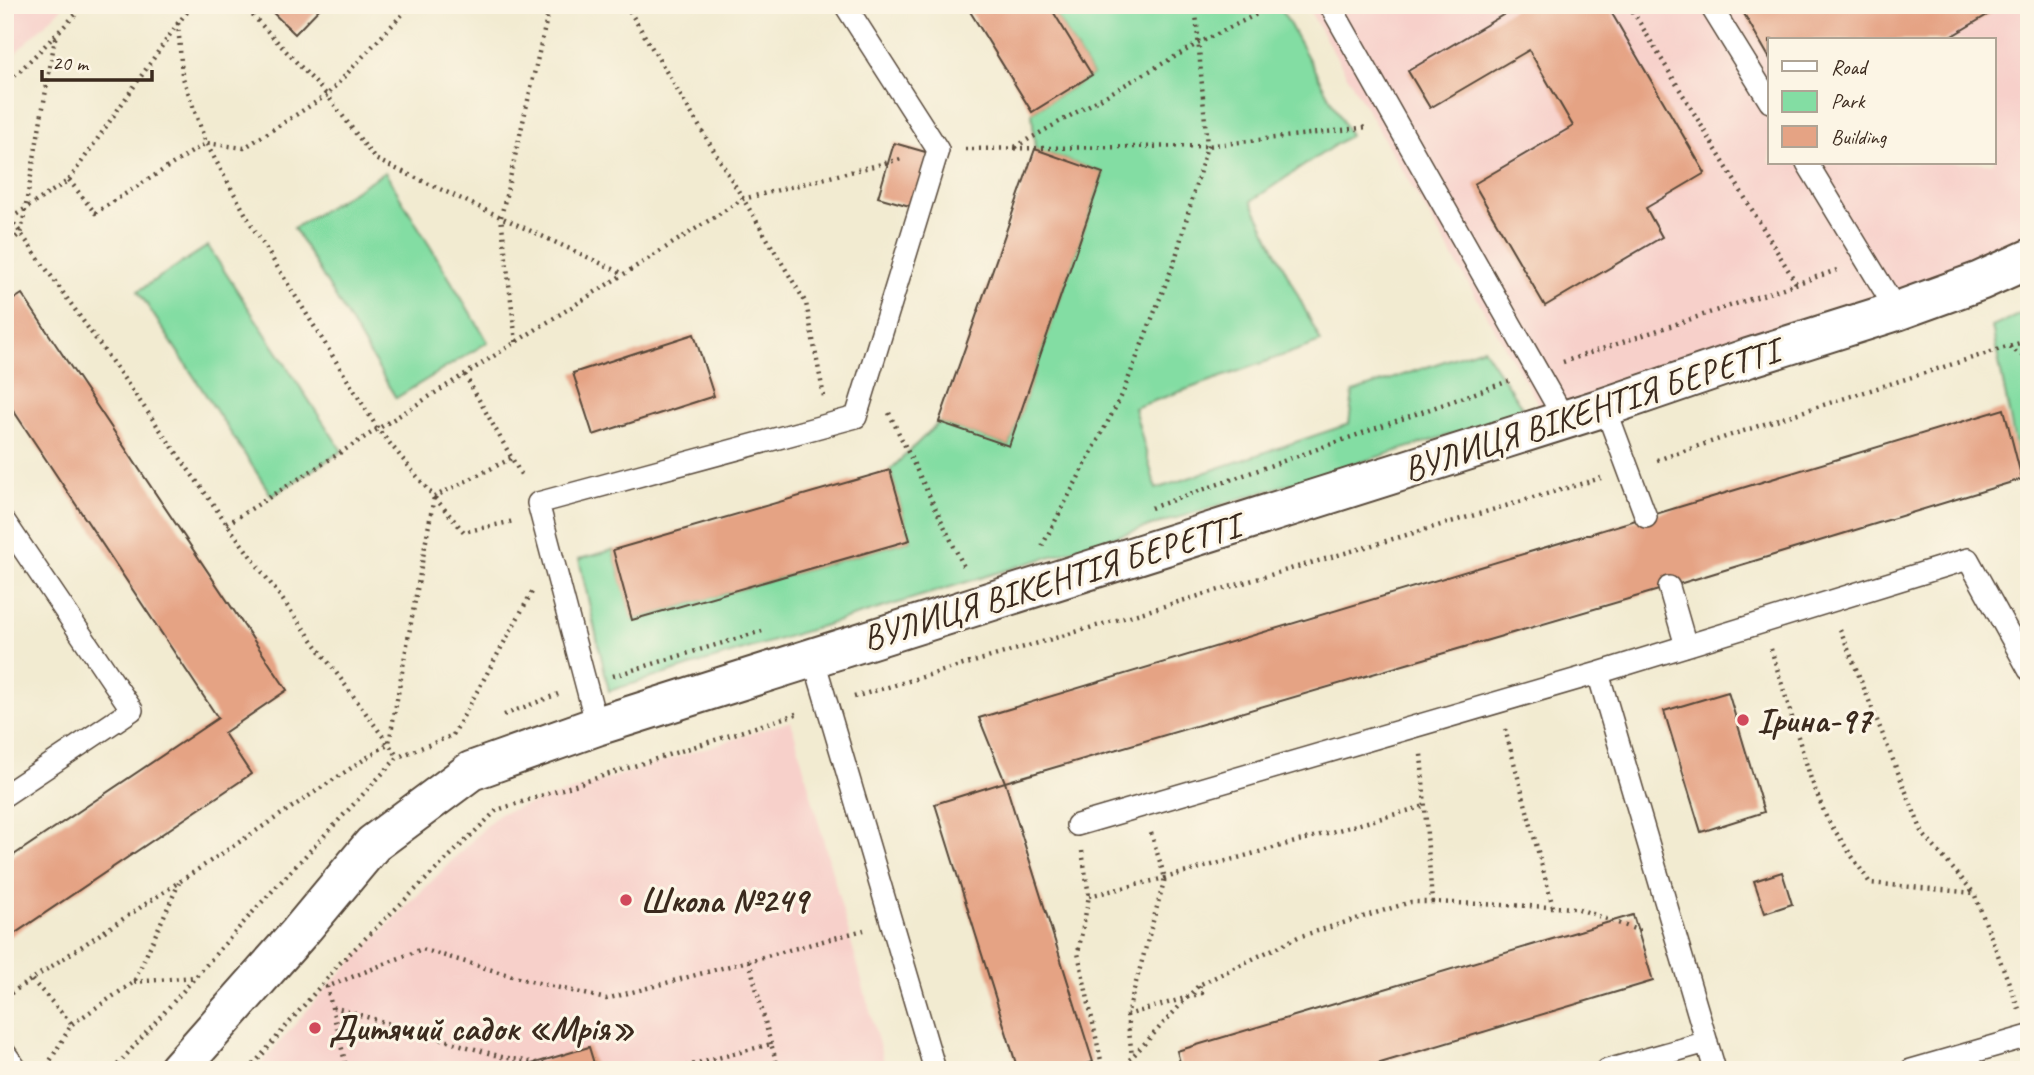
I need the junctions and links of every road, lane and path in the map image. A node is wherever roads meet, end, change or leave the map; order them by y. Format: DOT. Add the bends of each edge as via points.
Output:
graph roads {
  1 [pos="85,5"];
  2 [pos="193,5"];
  3 [pos="243,5"];
  4 [pos="411,5"];
  5 [pos="550,5"];
  6 [pos="626,5"];
  7 [pos="845,5"];
  8 [pos="1192,5"];
  9 [pos="1275,5"];
  10 [pos="1330,5"];
  11 [pos="1629,5"];
  12 [pos="1710,5"];
  13 [pos="178,23"];
  14 [pos="56,33"];
  15 [pos="1199,43"];
  16 [pos="5,86"];
  17 [pos="327,95"];
  18 [pos="1768,99"];
  19 [pos="1397,124"];
  20 [pos="206,143"];
  21 [pos="1207,146"];
  22 [pos="1012,149"];
  23 [pos="938,150"];
  24 [pos="1808,164"];
  25 [pos="69,180"];
  26 [pos="743,199"];
  27 [pos="25,208"];
  28 [pos="501,217"];
  29 [pos="8,220"];
  30 [pos="21,233"];
  31 [pos="5,246"];
  32 [pos="2029,259"];
  33 [pos="624,274"];
  34 [pos="1796,283"];
  35 [pos="1897,311"];
  36 [pos="2029,340"];
  37 [pos="516,342"];
  38 [pos="2008,347"];
  39 [pos="2029,360"];
  40 [pos="869,373"];
  41 [pos="465,375"];
  42 [pos="1605,407"];
  43 [pos="1565,420"];
  44 [pos="829,425"];
  45 [pos="378,429"];
  46 [pos="512,458"];
  47 [pos="1627,470"];
  48 [pos="434,497"];
  49 [pos="539,509"];
  50 [pos="1646,517"];
  51 [pos="5,522"];
  52 [pos="228,524"];
  53 [pos="1042,546"];
  54 [pos="551,555"];
  55 [pos="965,569"];
  56 [pos="1669,587"];
  57 [pos="1829,602"];
  58 [pos="1763,622"];
  59 [pos="1686,646"];
  60 [pos="813,657"];
  61 [pos="2029,670"];
  62 [pos="1598,673"];
  63 [pos="1497,702"];
  64 [pos="827,705"];
  65 [pos="1418,725"];
  66 [pos="597,726"];
  67 [pos="453,735"];
  68 [pos="388,743"];
  69 [pos="398,757"];
  70 [pos="5,794"];
  71 [pos="1143,806"];
  72 [pos="1425,806"];
  73 [pos="1077,825"];
  74 [pos="1165,878"];
  75 [pos="179,883"];
  76 [pos="1974,893"];
  77 [pos="1089,896"];
  78 [pos="1424,901"];
  79 [pos="1553,908"];
  80 [pos="864,930"];
  81 [pos="1678,944"];
  82 [pos="749,961"];
  83 [pos="195,977"];
  84 [pos="32,979"];
  85 [pos="134,982"];
  86 [pos="1199,985"];
  87 [pos="5,997"];
  88 [pos="332,1007"];
  89 [pos="1127,1015"];
  90 [pos="72,1024"];
  91 [pos="2026,1028"];
  92 [pos="1707,1042"];
  93 [pos="771,1044"];
  94 [pos="5,1053"];
  95 [pos="1132,1057"];
  96 [pos="17,1070"];
  97 [pos="45,1070"];
  98 [pos="178,1070"];
  99 [pos="249,1070"];
  100 [pos="347,1070"];
  101 [pos="578,1070"];
  102 [pos="672,1070"];
  103 [pos="779,1070"];
  104 [pos="935,1070"];
  105 [pos="1103,1070"];
  106 [pos="1121,1070"];
  107 [pos="1607,1070"];
  108 [pos="1715,1070"];
  109 [pos="1910,1070"];
  1 -- 14 [label="path"];
  2 -- 13 [label="path"];
  3 -- 17 [label="path"];
  4 -- 17 [label="path"];
  5 -- 28 [label="path"];
  6 -- 26 [label="path"];
  7 -- 23 [label="lane"];
  8 -- 15 [label="path"];
  9 -- 15 [label="path"];
  10 -- 19 [label="lane"];
  11 -- 34 [label="path"];
  12 -- 18 [label="lane"];
  13 -- 20 [label="path" via="182,75"];
  13 -- 25 [label="path"];
  14 -- 16 [label="path"];
  14 -- 27 [label="path"];
  15 -- 21 [label="path"];
  15 -- 22 [label="path"];
  17 -- 20 [label="path" via="244,148"];
  17 -- 28 [label="path" via="375,159"];
  19 -- 21 [label="path"];
  19 -- 43 [label="lane"];
  20 -- 25 [label="path" via="95,213"];
  20 -- 45 [label="path"];
  21 -- 22 [label="path"];
  21 -- 53 [label="path" via="1175,260 1122,395"];
  22 -- 23 [label="path"];
  23 -- 26 [label="path"];
  23 -- 40 [label="lane"];
  24 -- 35 [label="lane"];
  25 -- 27 [label="path"];
  26 -- 33 [label="path"];
  26 -- 44 [label="path" via="806,303"];
  27 -- 29 [label="path"];
  27 -- 30 [label="path"];
  28 -- 33 [label="path"];
  28 -- 37 [label="path"];
  29 -- 30 [label="path"];
  30 -- 31 [label="path"];
  30 -- 52 [label="path"];
  32 -- 35 [label="street, ВУЛИЦЯ ВІКЕНТІЯ БЕРЕТТІ"];
  33 -- 37 [label="path"];
  35 -- 42 [label="street, ВУЛИЦЯ ВІКЕНТІЯ БЕРЕТТІ"];
  36 -- 38 [label="path"];
  37 -- 41 [label="path"];
  38 -- 39 [label="path"];
  38 -- 47 [label="path"];
  40 -- 44 [label="lane" via="856,417"];
  40 -- 55 [label="path"];
  41 -- 45 [label="path"];
  41 -- 46 [label="path"];
  42 -- 43 [label="street, ВУЛИЦЯ ВІКЕНТІЯ БЕРЕТТІ"];
  42 -- 47 [label="lane"];
  43 -- 60 [label="street, ВУЛИЦЯ ВІКЕНТІЯ БЕРЕТТІ"];
  44 -- 49 [label="lane"];
  45 -- 48 [label="path"];
  45 -- 52 [label="path"];
  46 -- 48 [label="path"];
  46 -- 49 [label="path"];
  47 -- 50 [label="lane"];
  47 -- 64 [label="path"];
  48 -- 49 [label="path" via="464,532"];
  48 -- 68 [label="path"];
  49 -- 54 [label="lane"];
  51 -- 70 [label="lane" via="132,710"];
  52 -- 68 [label="path"];
  54 -- 66 [label="lane"];
  54 -- 67 [label="path"];
  56 -- 59 [label="lane"];
  57 -- 58 [label="lane"];
  57 -- 61 [label="lane" via="1968,559"];
  57 -- 76 [label="path" via="1923,834"];
  58 -- 59 [label="lane"];
  58 -- 76 [label="path" via="1827,819 1871,883"];
  59 -- 62 [label="lane"];
  60 -- 64 [label="lane"];
  60 -- 66 [label="street, ВУЛИЦЯ ВІКЕНТІЯ БЕРЕТТІ"];
  62 -- 63 [label="lane"];
  62 -- 81 [label="lane"];
  63 -- 65 [label="lane"];
  63 -- 79 [label="path"];
  64 -- 99 [label="path" via="497,810 339,964"];
  64 -- 104 [label="lane"];
  65 -- 71 [label="lane"];
  65 -- 72 [label="path"];
  66 -- 98 [label="street, ВУЛИЦЯ ВІКЕНТІЯ БЕРЕТТІ" via="471,771 373,845"];
  68 -- 69 [label="path"];
  68 -- 75 [label="path"];
  71 -- 73 [label="lane"];
  71 -- 74 [label="path"];
  72 -- 74 [label="path"];
  72 -- 78 [label="path" via="1432,902"];
  73 -- 77 [label="path"];
  74 -- 77 [label="path"];
  74 -- 89 [label="path"];
  75 -- 84 [label="path"];
  75 -- 85 [label="path"];
  76 -- 91 [label="path"];
  77 -- 105 [label="path" via="1078,953"];
  78 -- 79 [label="path"];
  78 -- 86 [label="path" via="1298,937"];
  79 -- 81 [label="path" via="1576,908"];
  80 -- 82 [label="path"];
  81 -- 92 [label="lane"];
  82 -- 88 [label="path" via="606,999 422,949 327,987"];
  82 -- 93 [label="path"];
  83 -- 85 [label="path"];
  84 -- 87 [label="path"];
  84 -- 90 [label="path"];
  85 -- 90 [label="path"];
  86 -- 89 [label="path" via="1202,993"];
  86 -- 95 [label="path"];
  88 -- 100 [label="path"];
  88 -- 101 [label="path" via="502,1057"];
  89 -- 95 [label="path"];
  90 -- 97 [label="path"];
  91 -- 109 [label="lane"];
  92 -- 107 [label="lane"];
  92 -- 108 [label="lane"];
  93 -- 102 [label="path"];
  93 -- 103 [label="path"];
  94 -- 96 [label="lane"];
  95 -- 106 [label="path"];
}
